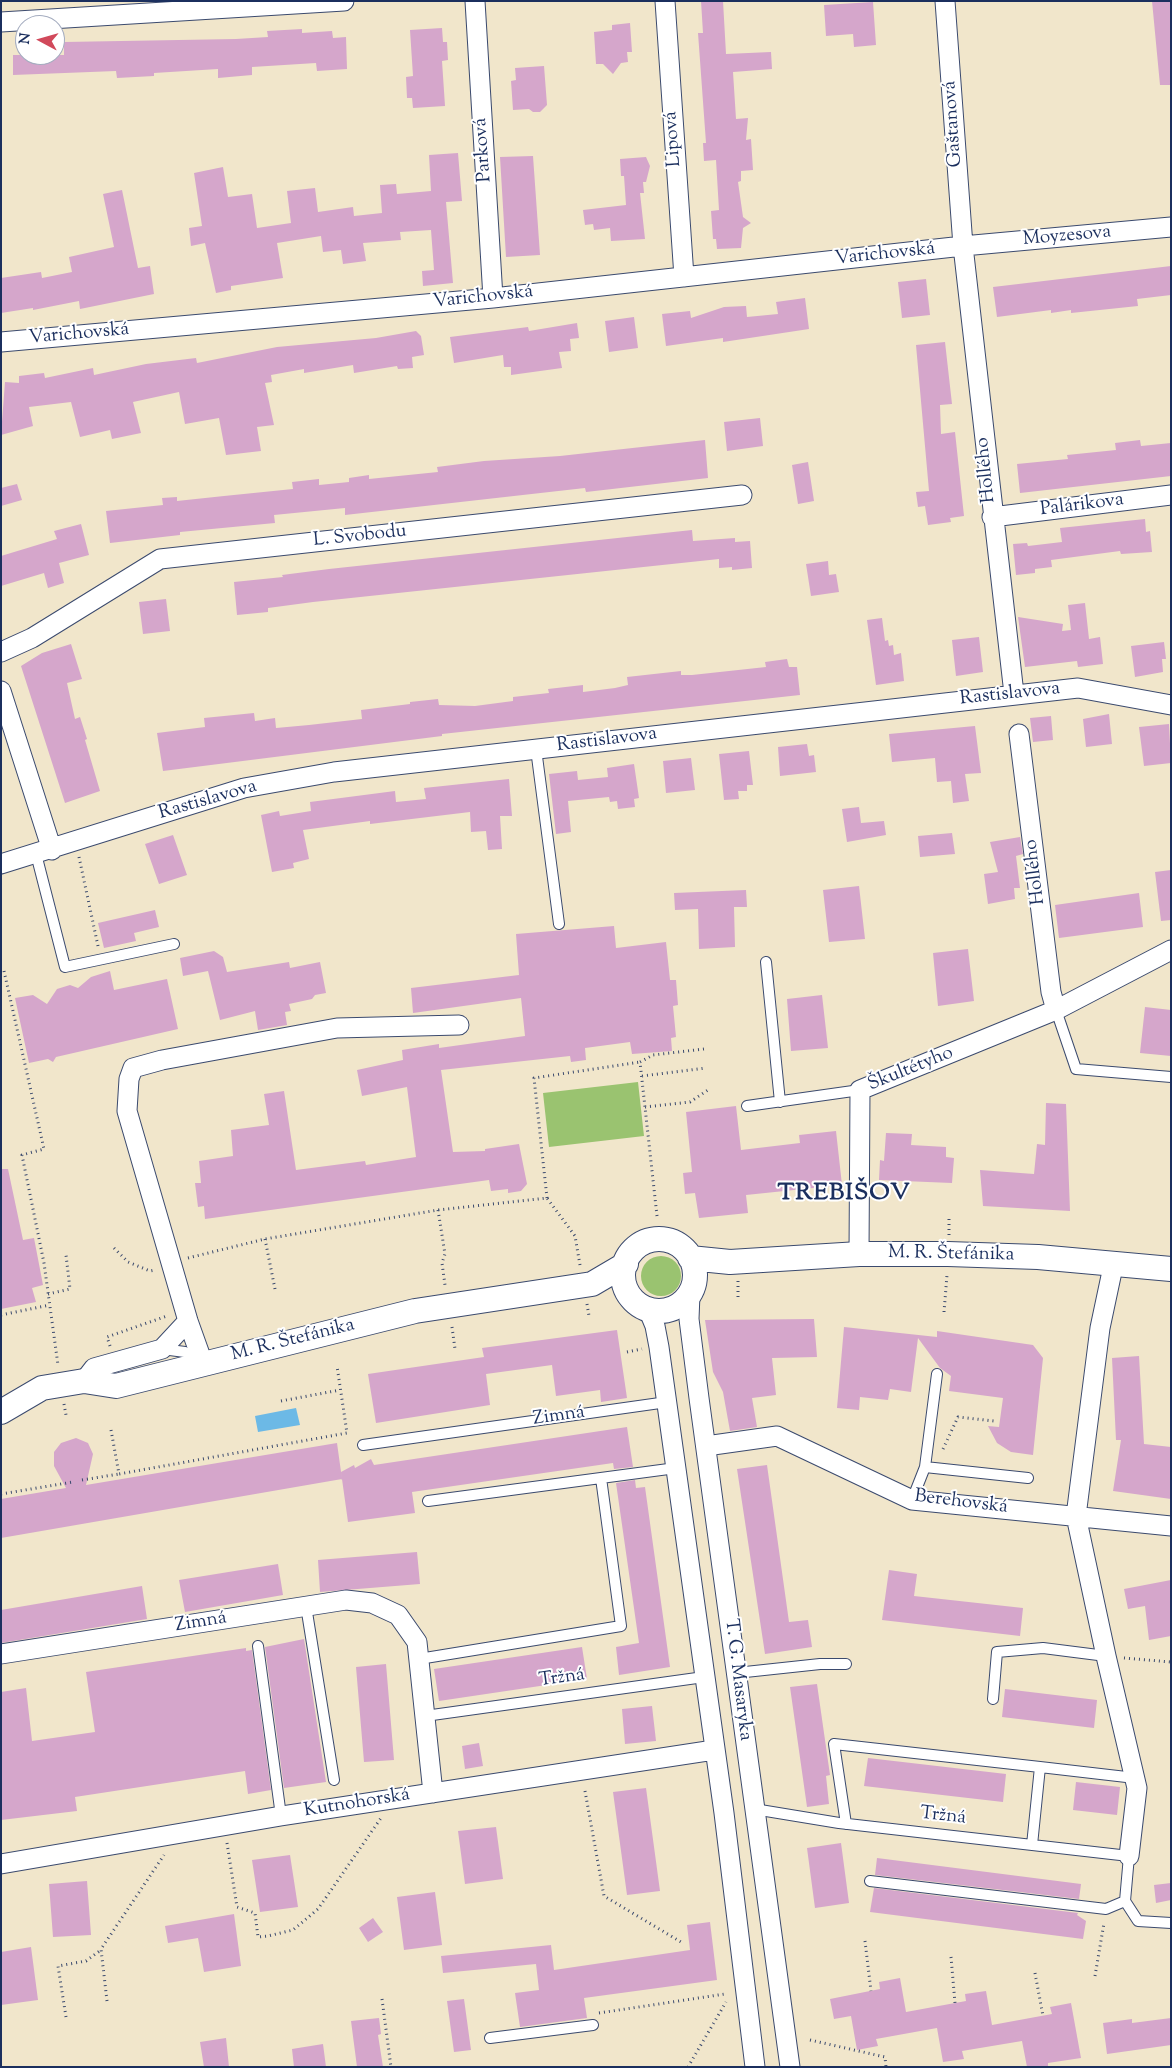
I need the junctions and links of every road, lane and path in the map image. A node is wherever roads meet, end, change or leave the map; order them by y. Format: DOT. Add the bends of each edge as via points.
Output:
graph roads {
  1 [pos="344,1"];
  2 [pos="475,1"];
  3 [pos="665,1"];
  4 [pos="945,1"];
  5 [pos="209,5"];
  6 [pos="1,22"];
  7 [pos="1171,227"];
  8 [pos="963,246"];
  9 [pos="684,277"];
  10 [pos="493,298"];
  11 [pos="1,342"];
  12 [pos="742,494"];
  13 [pos="1171,495"];
  14 [pos="992,517"];
  15 [pos="1,652"];
  16 [pos="1,691"];
  17 [pos="1014,694"];
  18 [pos="1171,705"];
  19 [pos="1019,734"];
  20 [pos="536,749"];
  21 [pos="78,851"];
  22 [pos="44,852"];
  23 [pos="1,864"];
  24 [pos="559,924"];
  25 [pos="174,944"];
  26 [pos="1171,950"];
  27 [pos="101,959"];
  28 [pos="766,962"];
  29 [pos="4,971"];
  30 [pos="1056,1010"];
  31 [pos="459,1025"];
  32 [pos="704,1049"];
  33 [pos="640,1062"];
  34 [pos="706,1068"];
  35 [pos="642,1076"];
  36 [pos="1171,1077"];
  37 [pos="708,1090"];
  38 [pos="860,1090"];
  39 [pos="780,1102"];
  40 [pos="747,1106"];
  41 [pos="645,1107"];
  42 [pos="547,1198"];
  43 [pos="438,1210"];
  44 [pos="657,1216"];
  45 [pos="949,1219"];
  46 [pos="949,1238"];
  47 [pos="265,1239"];
  48 [pos="114,1248"];
  49 [pos="859,1254"];
  50 [pos="66,1255"];
  51 [pos="690,1258"];
  52 [pos="182,1260"];
  53 [pos="1114,1262"];
  54 [pos="626,1264"];
  55 [pos="163,1268"];
  56 [pos="1171,1269"];
  57 [pos="734,1271"];
  58 [pos="947,1275"];
  59 [pos="587,1278"];
  60 [pos="692,1288"];
  61 [pos="275,1289"];
  62 [pos="48,1294"];
  63 [pos="446,1294"];
  64 [pos="738,1300"];
  65 [pos="639,1302"];
  66 [pos="50,1305"];
  67 [pos="944,1312"];
  68 [pos="1,1315"];
  69 [pos="186,1316"];
  70 [pos="451,1325"];
  71 [pos="107,1337"];
  72 [pos="455,1348"];
  73 [pos="162,1349"];
  74 [pos="648,1349"];
  75 [pos="627,1352"];
  76 [pos="203,1363"];
  77 [pos="336,1366"];
  78 [pos="59,1371"];
  79 [pos="937,1374"];
  80 [pos="84,1380"];
  81 [pos="340,1390"];
  82 [pos="281,1401"];
  83 [pos="667,1402"];
  84 [pos="1,1412"];
  85 [pos="994,1421"];
  86 [pos="111,1430"];
  87 [pos="363,1445"];
  88 [pos="707,1455"];
  89 [pos="676,1468"];
  90 [pos="930,1468"];
  91 [pos="119,1474"];
  92 [pos="601,1478"];
  93 [pos="1028,1478"];
  94 [pos="82,1480"];
  95 [pos="73,1482"];
  96 [pos="1,1494"];
  97 [pos="912,1500"];
  98 [pos="428,1501"];
  99 [pos="1076,1516"];
  100 [pos="1171,1526"];
  101 [pos="306,1606"];
  102 [pos="258,1646"];
  103 [pos="1,1654"];
  104 [pos="1106,1656"];
  105 [pos="419,1659"];
  106 [pos="1171,1662"];
  107 [pos="846,1664"];
  108 [pos="736,1673"];
  109 [pos="704,1677"];
  110 [pos="993,1699"];
  111 [pos="425,1716"];
  112 [pos="714,1750"];
  113 [pos="1040,1767"];
  114 [pos="1135,1778"];
  115 [pos="334,1780"];
  116 [pos="585,1791"];
  117 [pos="433,1792"];
  118 [pos="754,1809"];
  119 [pos="724,1813"];
  120 [pos="281,1816"];
  121 [pos="382,1818"];
  122 [pos="846,1824"];
  123 [pos="227,1843"];
  124 [pos="1032,1845"];
  125 [pos="166,1853"];
  126 [pos="1129,1856"];
  127 [pos="1,1864"];
  128 [pos="870,1881"];
  129 [pos="1125,1901"];
  130 [pos="1106,1909"];
  131 [pos="1171,1923"];
  132 [pos="865,1941"];
  133 [pos="682,1942"];
  134 [pos="101,1949"];
  135 [pos="951,1957"];
  136 [pos="1035,1973"];
  137 [pos="1095,1976"];
  138 [pos="871,1991"];
  139 [pos="725,1994"];
  140 [pos="382,1999"];
  141 [pos="107,2000"];
  142 [pos="726,2002"];
  143 [pos="955,2004"];
  144 [pos="597,2013"];
  145 [pos="1043,2016"];
  146 [pos="66,2017"];
  147 [pos="593,2025"];
  148 [pos="490,2038"];
  149 [pos="810,2040"];
  150 [pos="391,2067"];
  151 [pos="688,2067"];
  152 [pos="756,2067"];
  153 [pos="790,2067"];
  154 [pos="886,2067"];
  1 -- 5 [label="street"];
  2 -- 10 [label="street, Parková"];
  3 -- 9 [label="street, Lipová"];
  4 -- 8 [label="street, Gaštanová"];
  5 -- 6 [label="street"];
  7 -- 8 [label="street, Moyzesova"];
  8 -- 9 [label="street, Varichovská"];
  8 -- 14 [label="street, Hollého"];
  9 -- 10 [label="street, Varichovská"];
  10 -- 11 [label="street, Varichovská"];
  12 -- 15 [label="street, L. Svobodu" via="160,559 32,638"];
  13 -- 14 [label="street, Palárikova"];
  14 -- 17 [label="street, Hollého"];
  16 -- 22 [label="street"];
  17 -- 18 [label="street, Rastislavova" via="1078,688"];
  17 -- 20 [label="street, Rastislavova"];
  19 -- 30 [label="street, Hollého" via="1051,992"];
  20 -- 22 [label="street, Rastislavova" via="334,772 244,788"];
  20 -- 24 [label="lane"];
  21 -- 27 [label="path"];
  22 -- 23 [label="street, Rastislavova"];
  22 -- 27 [label="lane" via="65,966"];
  25 -- 27 [label="lane"];
  26 -- 30 [label="street, Škultétyho"];
  28 -- 39 [label="lane"];
  29 -- 62 [label="path" via="44,1149 22,1155"];
  30 -- 36 [label="lane" via="1076,1069"];
  30 -- 38 [label="street, Škultétyho"];
  31 -- 69 [label="street" via="337,1028 133,1068 129,1080 128,1112"];
  32 -- 33 [label="path" via="653,1055"];
  33 -- 35 [label="path"];
  33 -- 42 [label="path" via="534,1078"];
  34 -- 35 [label="path"];
  35 -- 41 [label="path"];
  37 -- 41 [label="path" via="690,1102"];
  38 -- 39 [label="lane"];
  38 -- 49 [label="street, Škultétyho"];
  39 -- 40 [label="lane"];
  41 -- 44 [label="path"];
  42 -- 43 [label="path"];
  42 -- 59 [label="path" via="575,1236"];
  43 -- 47 [label="path"];
  43 -- 63 [label="path" via="445,1254 442,1262"];
  45 -- 46 [label="path"];
  47 -- 52 [label="path"];
  47 -- 61 [label="path"];
  48 -- 55 [label="path" via="128,1262 150,1271"];
  49 -- 53 [label="street, M. R. Štefánika" via="1038,1257"];
  49 -- 57 [label="street, M. R. Štefánika"];
  50 -- 62 [label="path" via="70,1289"];
  51 -- 54 [label="street" via="680,1246 656,1240 641,1245 629,1256"];
  51 -- 57 [label="street, M. R. Štefánika"];
  51 -- 60 [label="street" via="695,1269"];
  53 -- 56 [label="street, M. R. Štefánika"];
  53 -- 99 [label="street" via="1100,1328"];
  54 -- 59 [label="street, M. R. Štefánika"];
  54 -- 65 [label="street" via="624,1283"];
  57 -- 60 [label="street, M. R. Štefánika"];
  57 -- 64 [label="path"];
  58 -- 67 [label="path"];
  59 -- 65 [label="street, M. R. Štefánika"];
  59 -- 76 [label="street, M. R. Štefánika" via="415,1311"];
  60 -- 65 [label="street" via="682,1303 671,1309 659,1311"];
  60 -- 88 [label="street, T. G. Masaryka" via="689,1319"];
  62 -- 66 [label="path"];
  65 -- 83 [label="street, T. G. Masaryka" via="658,1340"];
  66 -- 68 [label="path"];
  66 -- 78 [label="path"];
  69 -- 71 [label="path"];
  69 -- 73 [label="street"];
  69 -- 76 [label="street"];
  70 -- 72 [label="path"];
  73 -- 76 [label="lane" via="185,1352"];
  73 -- 80 [label="street" via="94,1368"];
  74 -- 75 [label="path"];
  76 -- 80 [label="street, M. R. Štefánika" via="116,1386"];
  77 -- 81 [label="path"];
  79 -- 90 [label="lane"];
  80 -- 84 [label="street, M. R. Štefánika" via="42,1388"];
  81 -- 82 [label="path"];
  81 -- 91 [label="path" via="347,1433"];
  83 -- 87 [label="lane, Zimná"];
  83 -- 89 [label="street, T. G. Masaryka"];
  85 -- 90 [label="path" via="958,1416"];
  86 -- 91 [label="path"];
  88 -- 89 [label="street, Berehovská"];
  88 -- 97 [label="street, Berehovská" via="776,1436"];
  88 -- 108 [label="street, T. G. Masaryka"];
  89 -- 92 [label="lane"];
  89 -- 109 [label="street, T. G. Masaryka"];
  90 -- 93 [label="lane"];
  90 -- 97 [label="lane"];
  91 -- 94 [label="path"];
  92 -- 98 [label="lane"];
  92 -- 105 [label="lane" via="621,1626"];
  95 -- 96 [label="path"];
  97 -- 99 [label="street, Berehovská"];
  99 -- 100 [label="street, Berehovská"];
  99 -- 104 [label="street"];
  101 -- 103 [label="street, Zimná"];
  101 -- 105 [label="street, Zimná" via="346,1600 372,1603 398,1614 417,1642"];
  101 -- 115 [label="lane"];
  102 -- 120 [label="lane"];
  104 -- 106 [label="path"];
  104 -- 110 [label="lane" via="1043,1648 997,1652"];
  104 -- 114 [label="street"];
  105 -- 111 [label="street"];
  107 -- 108 [label="lane"];
  108 -- 109 [label="street"];
  108 -- 118 [label="street, T. G. Masaryka"];
  109 -- 111 [label="lane, Tržná"];
  109 -- 112 [label="street, T. G. Masaryka"];
  111 -- 117 [label="street"];
  112 -- 117 [label="street, Kutnohorská"];
  112 -- 119 [label="street, T. G. Masaryka"];
  113 -- 114 [label="lane"];
  113 -- 122 [label="lane" via="834,1744"];
  113 -- 124 [label="lane"];
  114 -- 126 [label="street" via="1137,1788"];
  116 -- 133 [label="path" via="604,1896"];
  117 -- 120 [label="street, Kutnohorská"];
  118 -- 119 [label="street"];
  118 -- 122 [label="lane, Tržná"];
  118 -- 153 [label="street, T. G. Masaryka"];
  119 -- 152 [label="street, T. G. Masaryka"];
  120 -- 127 [label="street, Kutnohorská"];
  121 -- 123 [label="path" via="318,1908 293,1930 268,1936 258,1937 255,1913 238,1907"];
  122 -- 124 [label="lane, Tržná"];
  124 -- 126 [label="lane, Tržná"];
  125 -- 134 [label="path"];
  126 -- 129 [label="lane"];
  128 -- 130 [label="lane"];
  129 -- 130 [label="lane"];
  129 -- 131 [label="lane" via="1138,1921"];
  130 -- 137 [label="path"];
  132 -- 138 [label="path"];
  134 -- 141 [label="path"];
  134 -- 146 [label="path" via="86,1961 58,1966"];
  135 -- 143 [label="path"];
  136 -- 145 [label="path"];
  139 -- 144 [label="path"];
  140 -- 150 [label="path"];
  142 -- 151 [label="path"];
  147 -- 148 [label="lane"];
  149 -- 154 [label="path" via="885,2057"];
}
